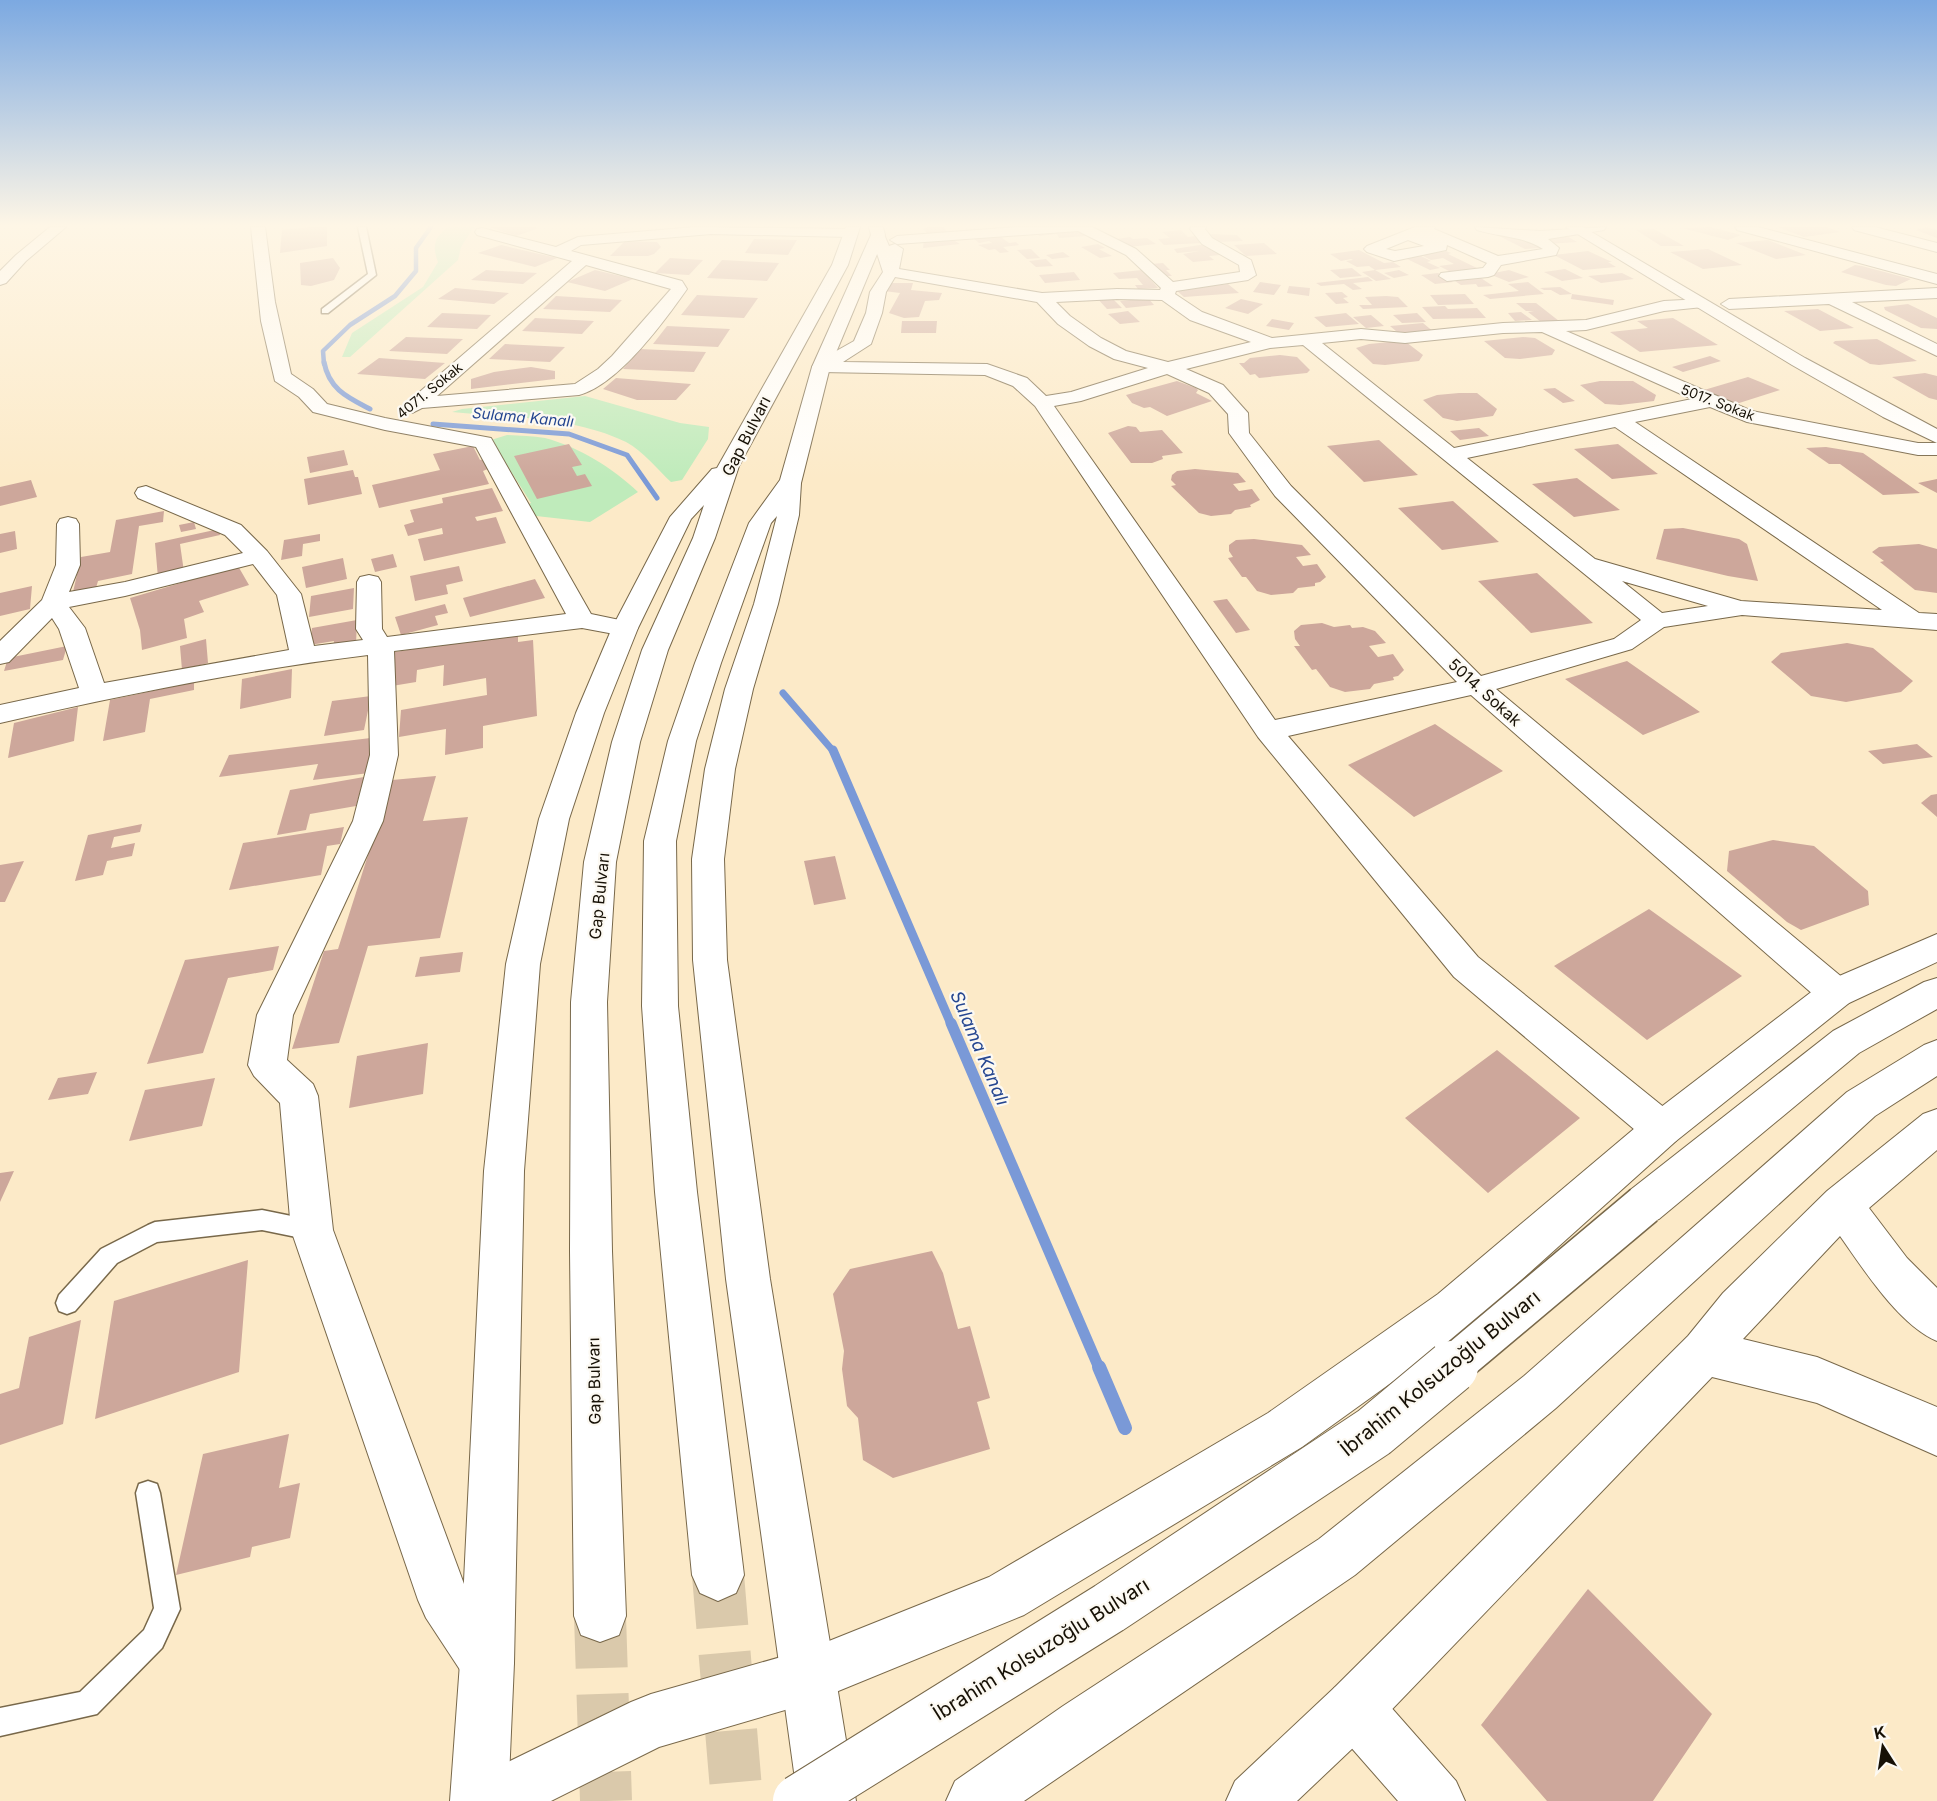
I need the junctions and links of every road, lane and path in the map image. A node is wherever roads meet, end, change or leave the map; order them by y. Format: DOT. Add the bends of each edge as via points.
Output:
graph roads {
  1 [pos="269,311"];
  2 [pos="523,311"];
  3 [pos="660,311"];
  4 [pos="814,311"];
  5 [pos="843,311"];
  6 [pos="872,311"];
  7 [pos="1055,311"];
  8 [pos="1190,311"];
  9 [pos="1644,311"];
  10 [pos="1711,311"];
  11 [pos="1741,311"];
  12 [pos="1856,311"];
  13 [pos="1544,328"];
  14 [pos="1305,338"];
  15 [pos="1270,343"];
  16 [pos="1937,351"];
  17 [pos="821,367"];
  18 [pos="1168,368"];
  19 [pos="1710,401"];
  20 [pos="1042,402"];
  21 [pos="418,403"];
  22 [pos="1937,419"];
  23 [pos="1618,420"];
  24 [pos="385,424"];
  25 [pos="1937,437"];
  26 [pos="1937,449"];
  27 [pos="1449,455"];
  28 [pos="728,466"];
  29 [pos="790,481"];
  30 [pos="146,493"];
  31 [pos="68,524"];
  32 [pos="260,556"];
  33 [pos="1580,560"];
  34 [pos="369,582"];
  35 [pos="53,603"];
  36 [pos="1742,608"];
  37 [pos="582,620"];
  38 [pos="1657,621"];
  39 [pos="1926,622"];
  40 [pos="625,628"];
  41 [pos="381,646"];
  42 [pos="303,655"];
  43 [pos="0,656"];
  44 [pos="1476,686"];
  45 [pos="94,693"];
  46 [pos="0,714"];
  47 [pos="1268,731"];
  48 [pos="1937,947"];
  49 [pos="1937,992"];
  50 [pos="1836,993"];
  51 [pos="1937,1056"];
  52 [pos="1937,1126"];
  53 [pos="1662,1129"];
  54 [pos="1842,1205"];
  55 [pos="312,1230"];
  56 [pos="67,1303"];
  57 [pos="1937,1319"];
  58 [pos="1704,1352"];
  59 [pos="1937,1432"];
  60 [pos="148,1493"];
  61 [pos="718,1575"];
  62 [pos="600,1616"];
  63 [pos="487,1663"];
  64 [pos="808,1676"];
  65 [pos="1354,1708"];
  66 [pos="0,1722"];
  67 [pos="479,1801"];
  68 [pos="489,1801"];
  69 [pos="799,1801"];
  70 [pos="827,1801"];
  71 [pos="975,1801"];
  72 [pos="1254,1801"];
  73 [pos="1436,1801"];
  1 -- 24 [label="main road" via="282,377 320,408"];
  2 -- 21 [label="main road, 4071. Sokak"];
  3 -- 21 [label="main road" via="591,386"];
  4 -- 28 [label="main road, Gap Bulvarı"];
  5 -- 17 [label="main road"];
  6 -- 17 [label="main road" via="862,344"];
  7 -- 18 [label="main road, 5014. Sokak" via="1095,342 1120,355"];
  8 -- 15 [label="main road"];
  9 -- 13 [label="main road" via="1586,326"];
  10 -- 25 [label="main road"];
  11 -- 22 [label="main road"];
  12 -- 16 [label="main road"];
  13 -- 14 [label="main road" via="1405,338 1361,334"];
  13 -- 19 [label="main road, 5017. Sokak"];
  14 -- 15 [label="main road"];
  14 -- 27 [label="main road"];
  15 -- 18 [label="main road"];
  17 -- 20 [label="main road" via="987,370 1020,382"];
  17 -- 29 [label="main road"];
  18 -- 20 [label="main road" via="1074,397"];
  18 -- 44 [label="main road, 5014. Sokak" via="1216,389 1231,403 1238,413 1239,433 1283,491"];
  19 -- 23 [label="main road"];
  19 -- 26 [label="main road, 5017. Sokak" via="1747,416 1918,449"];
  20 -- 47 [label="main road"];
  21 -- 24 [label="main road, 4071. Sokak"];
  23 -- 27 [label="main road"];
  23 -- 39 [label="main road"];
  24 -- 37 [label="main road" via="484,442"];
  27 -- 33 [label="main road"];
  28 -- 40 [label="main road" via="681,517"];
  28 -- 62 [label="main road, Gap Bulvarı" via="704,538 655,650 626,742 600,862 589,1002"];
  29 -- 61 [label="main road" via="760,522 712,652 682,741 660,841 660,1006"];
  29 -- 64 [label="main road" via="788,515 720,769 708,859 710,960 748,1279"];
  30 -- 32 [label="main road" via="232,530"];
  31 -- 35 [label="main road" via="68,565"];
  32 -- 35 [label="main road"];
  32 -- 42 [label="main road" via="289,594"];
  33 -- 36 [label="main road"];
  33 -- 38 [label="main road"];
  34 -- 41 [label="main road" via="369,629"];
  35 -- 43 [label="main road"];
  35 -- 45 [label="main road" via="72,627"];
  36 -- 38 [label="main road"];
  36 -- 39 [label="main road"];
  37 -- 40 [label="main road"];
  37 -- 41 [label="main road"];
  38 -- 44 [label="main road" via="1623,644"];
  40 -- 63 [label="main road" via="590,713 554,819 523,964 504,1171"];
  41 -- 42 [label="main road"];
  41 -- 55 [label="main road" via="384,755 369,821 275,1015 267,1065 299,1096"];
  42 -- 45 [label="main road"];
  44 -- 47 [label="main road"];
  44 -- 50 [label="main road, 5014. Sokak"];
  45 -- 46 [label="main road"];
  47 -- 53 [label="main road" via="1466,966"];
  48 -- 50 [label="main road"];
  49 -- 69 [label="main road, İbrahim Kolsuzoğlu Bulvarı, bridge" via="1846,1042 1644,1205 1374,1432 1109,1608"];
  50 -- 53 [label="main road"];
  51 -- 71 [label="main road" via="1861,1104 1540,1392 1337,1557"];
  52 -- 54 [label="main road"];
  53 -- 64 [label="main road" via="1454,1310 1285,1430 1006,1597"];
  54 -- 57 [label="main road" via="1892,1274"];
  54 -- 58 [label="main road" via="1739,1309"];
  55 -- 56 [label="lane" via="262,1220 155,1232 109,1256"];
  55 -- 63 [label="main road" via="444,1600"];
  58 -- 59 [label="main road" via="1816,1380"];
  58 -- 65 [label="main road"];
  60 -- 66 [label="lane" via="167,1609 153,1639 87,1704"];
  63 -- 67 [label="main road"];
  64 -- 68 [label="main road" via="651,1722"];
  64 -- 70 [label="main road"];
  65 -- 72 [label="main road"];
  65 -- 73 [label="main road"];
}
